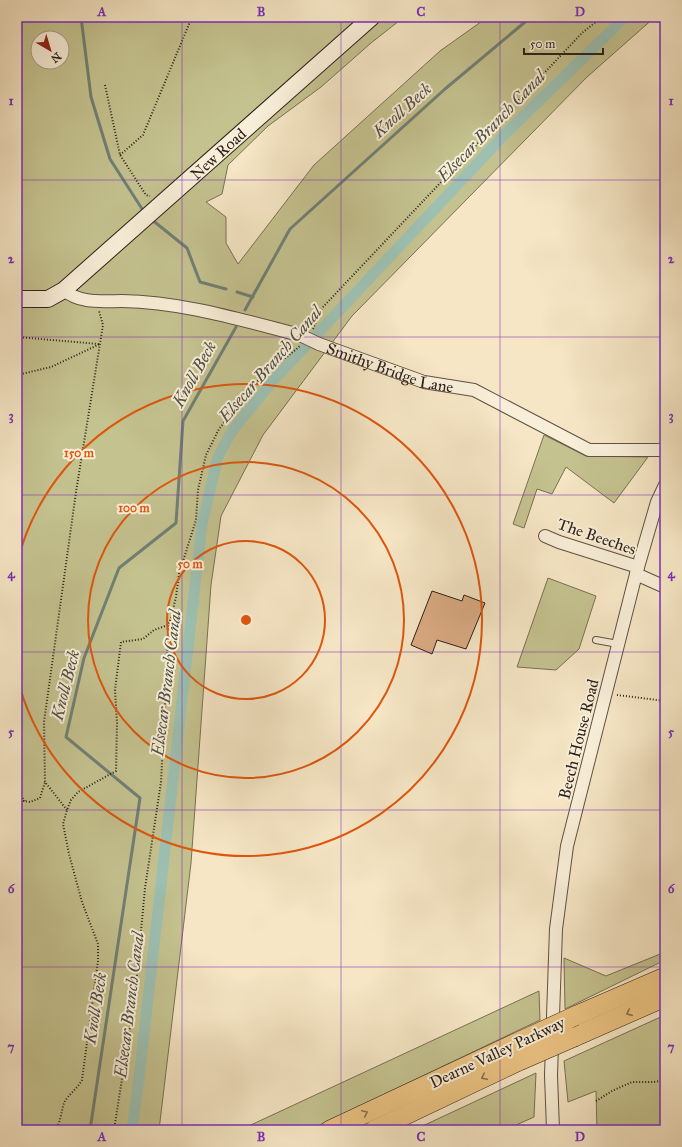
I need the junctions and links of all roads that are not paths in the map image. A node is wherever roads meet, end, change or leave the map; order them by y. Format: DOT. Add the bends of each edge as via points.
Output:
graph roads {
  1 [pos="372,17"];
  2 [pos="64,290"];
  3 [pos="17,299"];
  4 [pos="665,450"];
  5 [pos="665,485"];
  6 [pos="545,536"];
  7 [pos="637,571"];
  8 [pos="665,587"];
  9 [pos="596,640"];
  10 [pos="618,644"];
  11 [pos="665,977"];
  12 [pos="665,997"];
  13 [pos="517,1052"];
  14 [pos="330,1130"];
  15 [pos="374,1130"];
  16 [pos="553,1130"];
  1 -- 2 [label="main road, New Road"];
  2 -- 3 [label="main road" via="48,299"];
  2 -- 4 [label="street, Smithy Bridge Lane, bridge" via="82,300 145,302 217,314 304,338 424,382 474,390 589,450"];
  5 -- 7 [label="street, Beech House Road" via="657,502"];
  6 -- 7 [label="street, The Beeches"];
  7 -- 8 [label="street, The Beeches"];
  7 -- 10 [label="street, Beech House Road"];
  9 -- 10 [label="lane"];
  10 -- 16 [label="street, Beech House Road" via="567,846 556,929 551,1075"];
  11 -- 13 [label="highway, Dearne Valley Parkway, bridge" via="575,1016"];
  12 -- 13 [label="highway, Dearne Valley Parkway, one-way, bridge" via="574,1037"];
  14 -- 13 [label="highway, Dearne Valley Parkway, one-way"];
  13 -- 15 [label="highway, Dearne Valley Parkway, one-way"];
}
